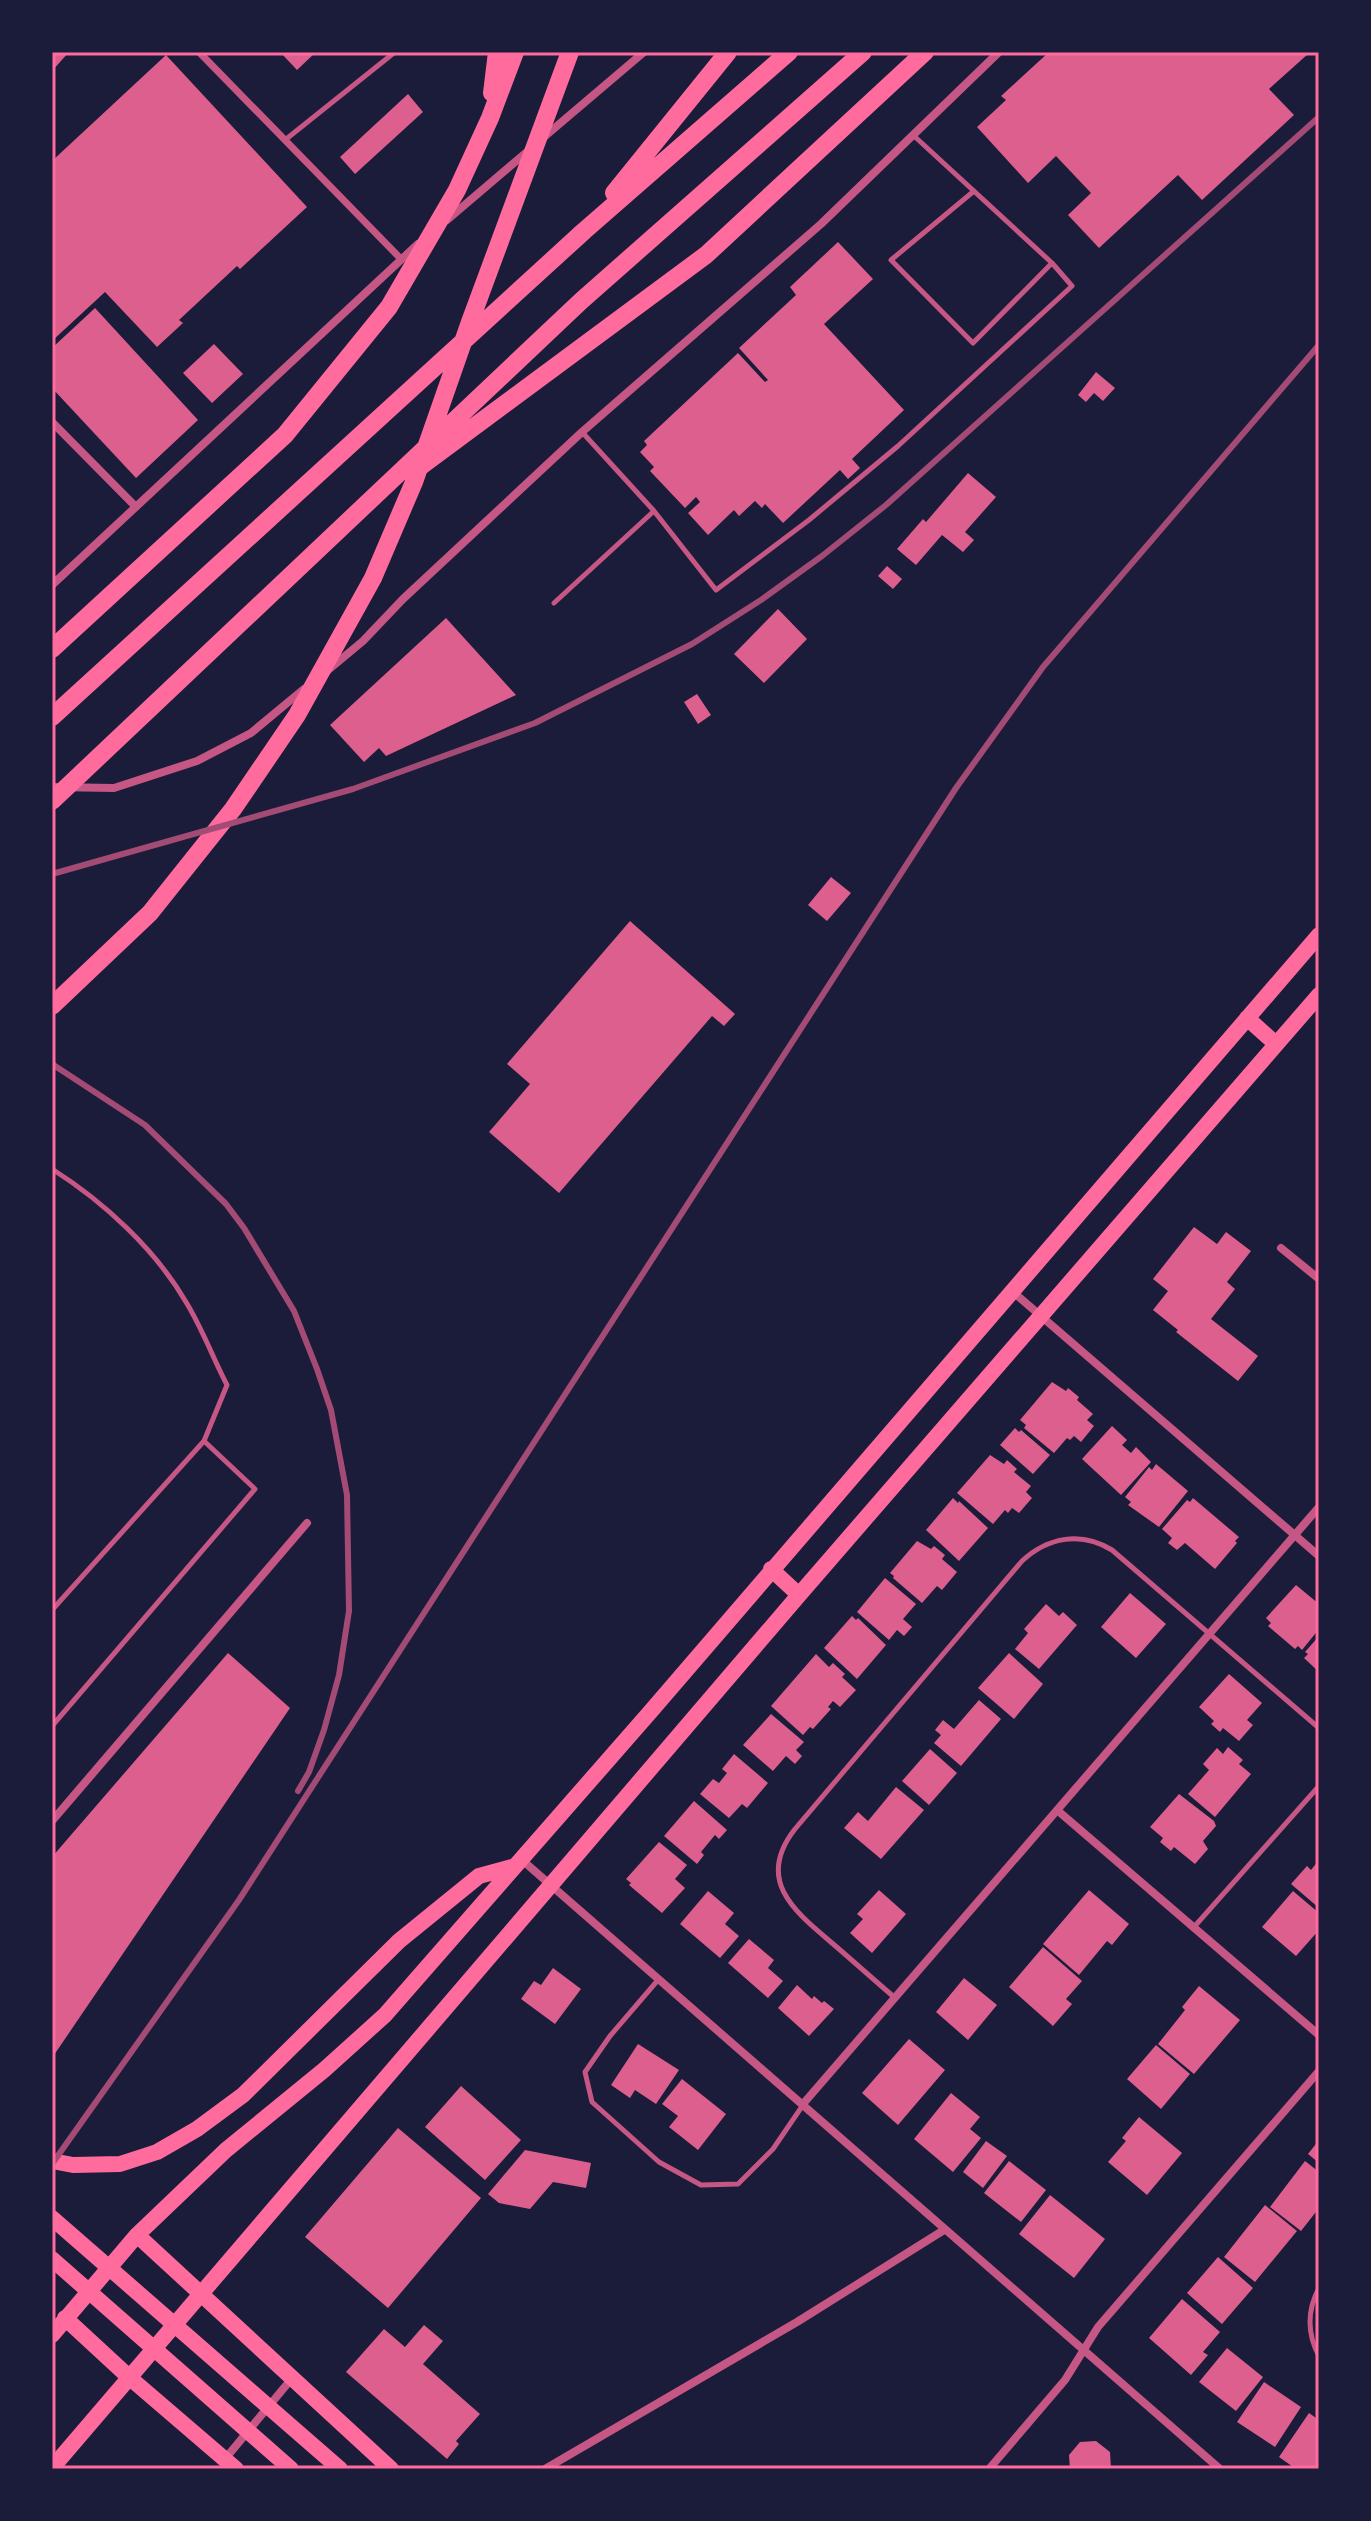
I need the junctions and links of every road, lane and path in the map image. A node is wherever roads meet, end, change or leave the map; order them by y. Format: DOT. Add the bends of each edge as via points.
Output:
graph roads {
  1 [pos="199,52"];
  2 [pos="395,52"];
  3 [pos="497,52"];
  4 [pos="515,52"];
  5 [pos="570,52"];
  6 [pos="644,52"];
  7 [pos="728,52"];
  8 [pos="789,52"];
  9 [pos="863,52"];
  10 [pos="925,52"];
  11 [pos="999,52"];
  12 [pos="490,118"];
  13 [pos="913,135"];
  14 [pos="285,140"];
  15 [pos="974,191"];
  16 [pos="584,231"];
  17 [pos="401,259"];
  18 [pos="1052,263"];
  19 [pos="52,422"];
  20 [pos="582,432"];
  21 [pos="136,507"];
  22 [pos="654,511"];
  23 [pos="357,513"];
  24 [pos="52,585"];
  25 [pos="554,603"];
  26 [pos="52,649"];
  27 [pos="52,717"];
  28 [pos="52,787"];
  29 [pos="52,801"];
  30 [pos="1319,935"];
  31 [pos="1319,995"];
  32 [pos="52,1006"];
  33 [pos="1247,1018"];
  34 [pos="1276,1044"];
  35 [pos="52,1169"];
  36 [pos="1281,1248"];
  37 [pos="1319,1279"];
  38 [pos="1011,1291"];
  39 [pos="1041,1316"];
  40 [pos="204,1441"];
  41 [pos="1319,1507"];
  42 [pos="307,1523"];
  43 [pos="1295,1535"];
  44 [pos="1319,1556"];
  45 [pos="771,1569"];
  46 [pos="799,1595"];
  47 [pos="52,1610"];
  48 [pos="1210,1634"];
  49 [pos="52,1726"];
  50 [pos="1319,1728"];
  51 [pos="1319,1786"];
  52 [pos="1057,1810"];
  53 [pos="52,1821"];
  54 [pos="517,1863"];
  55 [pos="552,1887"];
  56 [pos="1194,1928"];
  57 [pos="658,1979"];
  58 [pos="895,1998"];
  59 [pos="1319,2035"];
  60 [pos="1319,2071"];
  61 [pos="803,2104"];
  62 [pos="52,2161"];
  63 [pos="52,2218"];
  64 [pos="944,2230"];
  65 [pos="137,2235"];
  66 [pos="52,2259"];
  67 [pos="1319,2288"];
  68 [pos="203,2294"];
  69 [pos="65,2318"];
  70 [pos="52,2335"];
  71 [pos="1083,2351"];
  72 [pos="1319,2356"];
  73 [pos="293,2377"];
  74 [pos="130,2378"];
  75 [pos="58,2466"];
  76 [pos="226,2466"];
  77 [pos="291,2469"];
  78 [pos="340,2469"];
  79 [pos="391,2469"];
  80 [pos="545,2469"];
  81 [pos="989,2469"];
  82 [pos="1220,2469"];
  1 -- 14 [label="street"];
  2 -- 14 [label="lane"];
  3 -- 12 [label="highway"];
  4 -- 12 [label="highway"];
  5 -- 32 [label="highway" via="414,482 373,578 297,715 233,809 150,913"];
  6 -- 17 [label="street"];
  7 -- 16 [label="highway"];
  8 -- 16 [label="highway"];
  9 -- 23 [label="highway" via="581,301"];
  10 -- 23 [label="highway" via="706,255"];
  11 -- 13 [label="street"];
  12 -- 26 [label="highway" via="457,190 389,307 285,435"];
  13 -- 15 [label="lane"];
  13 -- 20 [label="street" via="821,224"];
  14 -- 17 [label="street"];
  15 -- 18 [label="lane"];
  15 -- 18 [label="lane" via="891,260 973,343"];
  16 -- 27 [label="highway"];
  17 -- 21 [label="street"];
  18 -- 22 [label="lane" via="1072,286 898,446 716,590"];
  19 -- 21 [label="street"];
  20 -- 22 [label="lane"];
  20 -- 28 [label="street" via="363,641 251,733 146,780 114,788"];
  21 -- 24 [label="street"];
  22 -- 25 [label="lane"];
  23 -- 29 [label="highway"];
  30 -- 33 [label="main road"];
  31 -- 34 [label="main road"];
  33 -- 34 [label="main road"];
  33 -- 38 [label="main road"];
  34 -- 39 [label="main road"];
  35 -- 40 [label="lane" via="115,1218 163,1267 187,1304 227,1385"];
  36 -- 37 [label="street"];
  38 -- 39 [label="street"];
  38 -- 45 [label="main road"];
  39 -- 43 [label="street"];
  39 -- 46 [label="main road"];
  40 -- 47 [label="lane"];
  40 -- 49 [label="lane" via="255,1489"];
  41 -- 43 [label="street"];
  42 -- 53 [label="street"];
  43 -- 44 [label="street"];
  43 -- 48 [label="street"];
  45 -- 46 [label="main road"];
  45 -- 54 [label="main road"];
  46 -- 55 [label="main road"];
  48 -- 50 [label="lane"];
  48 -- 52 [label="street"];
  48 -- 58 [label="lane" via="1102,1544 1062,1539 1022,1561 782,1851 781,1883 792,1907"];
  51 -- 56 [label="lane"];
  52 -- 56 [label="street"];
  52 -- 58 [label="street"];
  54 -- 55 [label="street"];
  54 -- 62 [label="main road" via="479,1876 399,1941 243,2095 197,2129 157,2152 120,2164"];
  54 -- 65 [label="main road" via="385,2015 226,2150"];
  55 -- 57 [label="street"];
  55 -- 68 [label="main road"];
  56 -- 59 [label="street"];
  57 -- 61 [label="street"];
  57 -- 61 [label="lane" via="585,2072 592,2102 659,2162 701,2185 738,2184 773,2149"];
  58 -- 61 [label="street"];
  60 -- 71 [label="street"];
  61 -- 64 [label="street"];
  63 -- 78 [label="main road"];
  64 -- 71 [label="street"];
  64 -- 80 [label="street"];
  65 -- 68 [label="main road"];
  65 -- 69 [label="main road"];
  66 -- 77 [label="main road"];
  67 -- 72 [label="lane" via="1310,2323"];
  68 -- 73 [label="main road"];
  68 -- 74 [label="main road"];
  69 -- 70 [label="main road"];
  69 -- 74 [label="main road"];
  71 -- 81 [label="street"];
  71 -- 82 [label="street"];
  73 -- 76 [label="street"];
  73 -- 79 [label="main road"];
  74 -- 75 [label="main road"];
  74 -- 76 [label="main road"];
}
